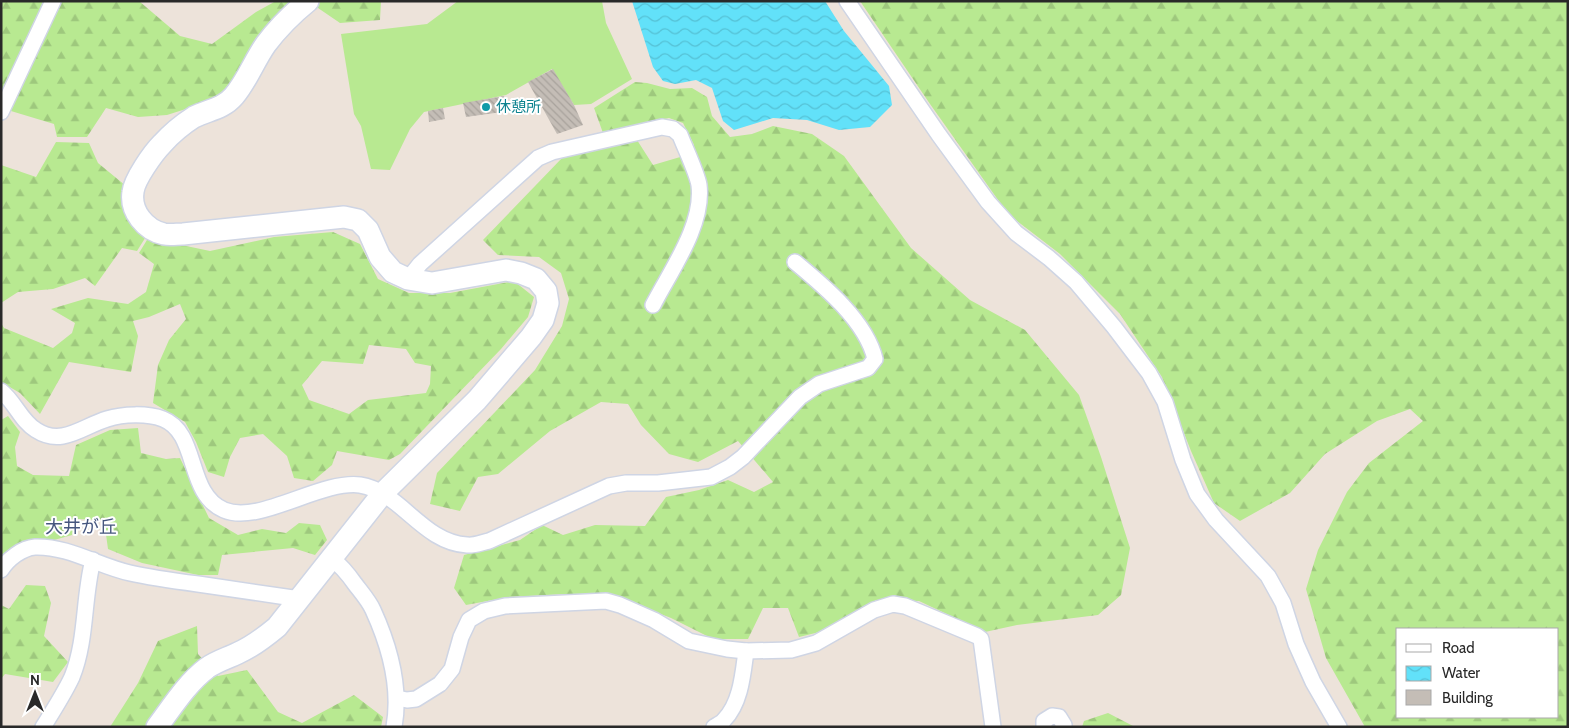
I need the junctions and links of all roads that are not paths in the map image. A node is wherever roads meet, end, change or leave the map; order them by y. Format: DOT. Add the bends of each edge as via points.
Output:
graph roads {
  1 [pos="53,1"];
  2 [pos="308,1"];
  3 [pos="847,1"];
  4 [pos="1,112"];
  5 [pos="795,262"];
  6 [pos="408,279"];
  7 [pos="653,305"];
  8 [pos="1,391"];
  9 [pos="383,493"];
  10 [pos="332,559"];
  11 [pos="93,560"];
  12 [pos="1,570"];
  13 [pos="300,599"];
  14 [pos="746,651"];
  15 [pos="396,698"];
  16 [pos="43,727"];
  17 [pos="157,727"];
  18 [pos="394,727"];
  19 [pos="714,727"];
  20 [pos="993,727"];
  21 [pos="1044,727"];
  22 [pos="1063,727"];
  23 [pos="1339,727"];
  1 -- 4 [label="street"];
  2 -- 6 [label="street" via="266,44 234,96 223,106 195,117 162,144 136,180 132,192 133,206 140,218 163,234 344,217 358,220 368,230 380,257 393,272"];
  3 -- 23 [label="street" via="988,202 1016,233 1076,282 1149,373 1165,402 1197,494 1216,520 1268,576 1283,603 1312,682"];
  5 -- 9 [label="street" via="824,285 860,326 872,345 874,359 868,368 819,384 800,396 730,467 710,477 609,486 489,541 469,546 448,542"];
  6 -- 7 [label="street" via="420,264 538,158 662,127 673,129 680,135 699,184 698,210 693,229"];
  6 -- 9 [label="street" via="432,282 513,271 536,279 546,291 548,303 543,320 531,337 477,400"];
  8 -- 9 [label="street" via="35,430 48,436 61,437 106,419 124,416 148,415 173,424 182,436 201,487 212,502 225,510 241,514 255,512 336,487 358,485"];
  9 -- 10 [label="street"];
  10 -- 13 [label="street"];
  10 -- 15 [label="street" via="342,566 372,608 392,664"];
  11 -- 12 [label="street" via="55,548 32,547 17,554"];
  11 -- 13 [label="street" via="128,573"];
  11 -- 16 [label="street" via="72,676"];
  13 -- 17 [label="street" via="262,639 221,659 195,678"];
  14 -- 15 [label="street" via="689,641 654,620 606,601 505,606 484,611 469,620 460,637 452,669 440,684 416,699"];
  14 -- 19 [label="street" via="742,684 735,702 724,720"];
  14 -- 20 [label="street" via="791,650 816,643 874,610 893,604 905,606 981,639"];
  15 -- 18 [label="street"];
  21 -- 22 [label="street" via="1044,721 1052,716 1060,717"];
}
